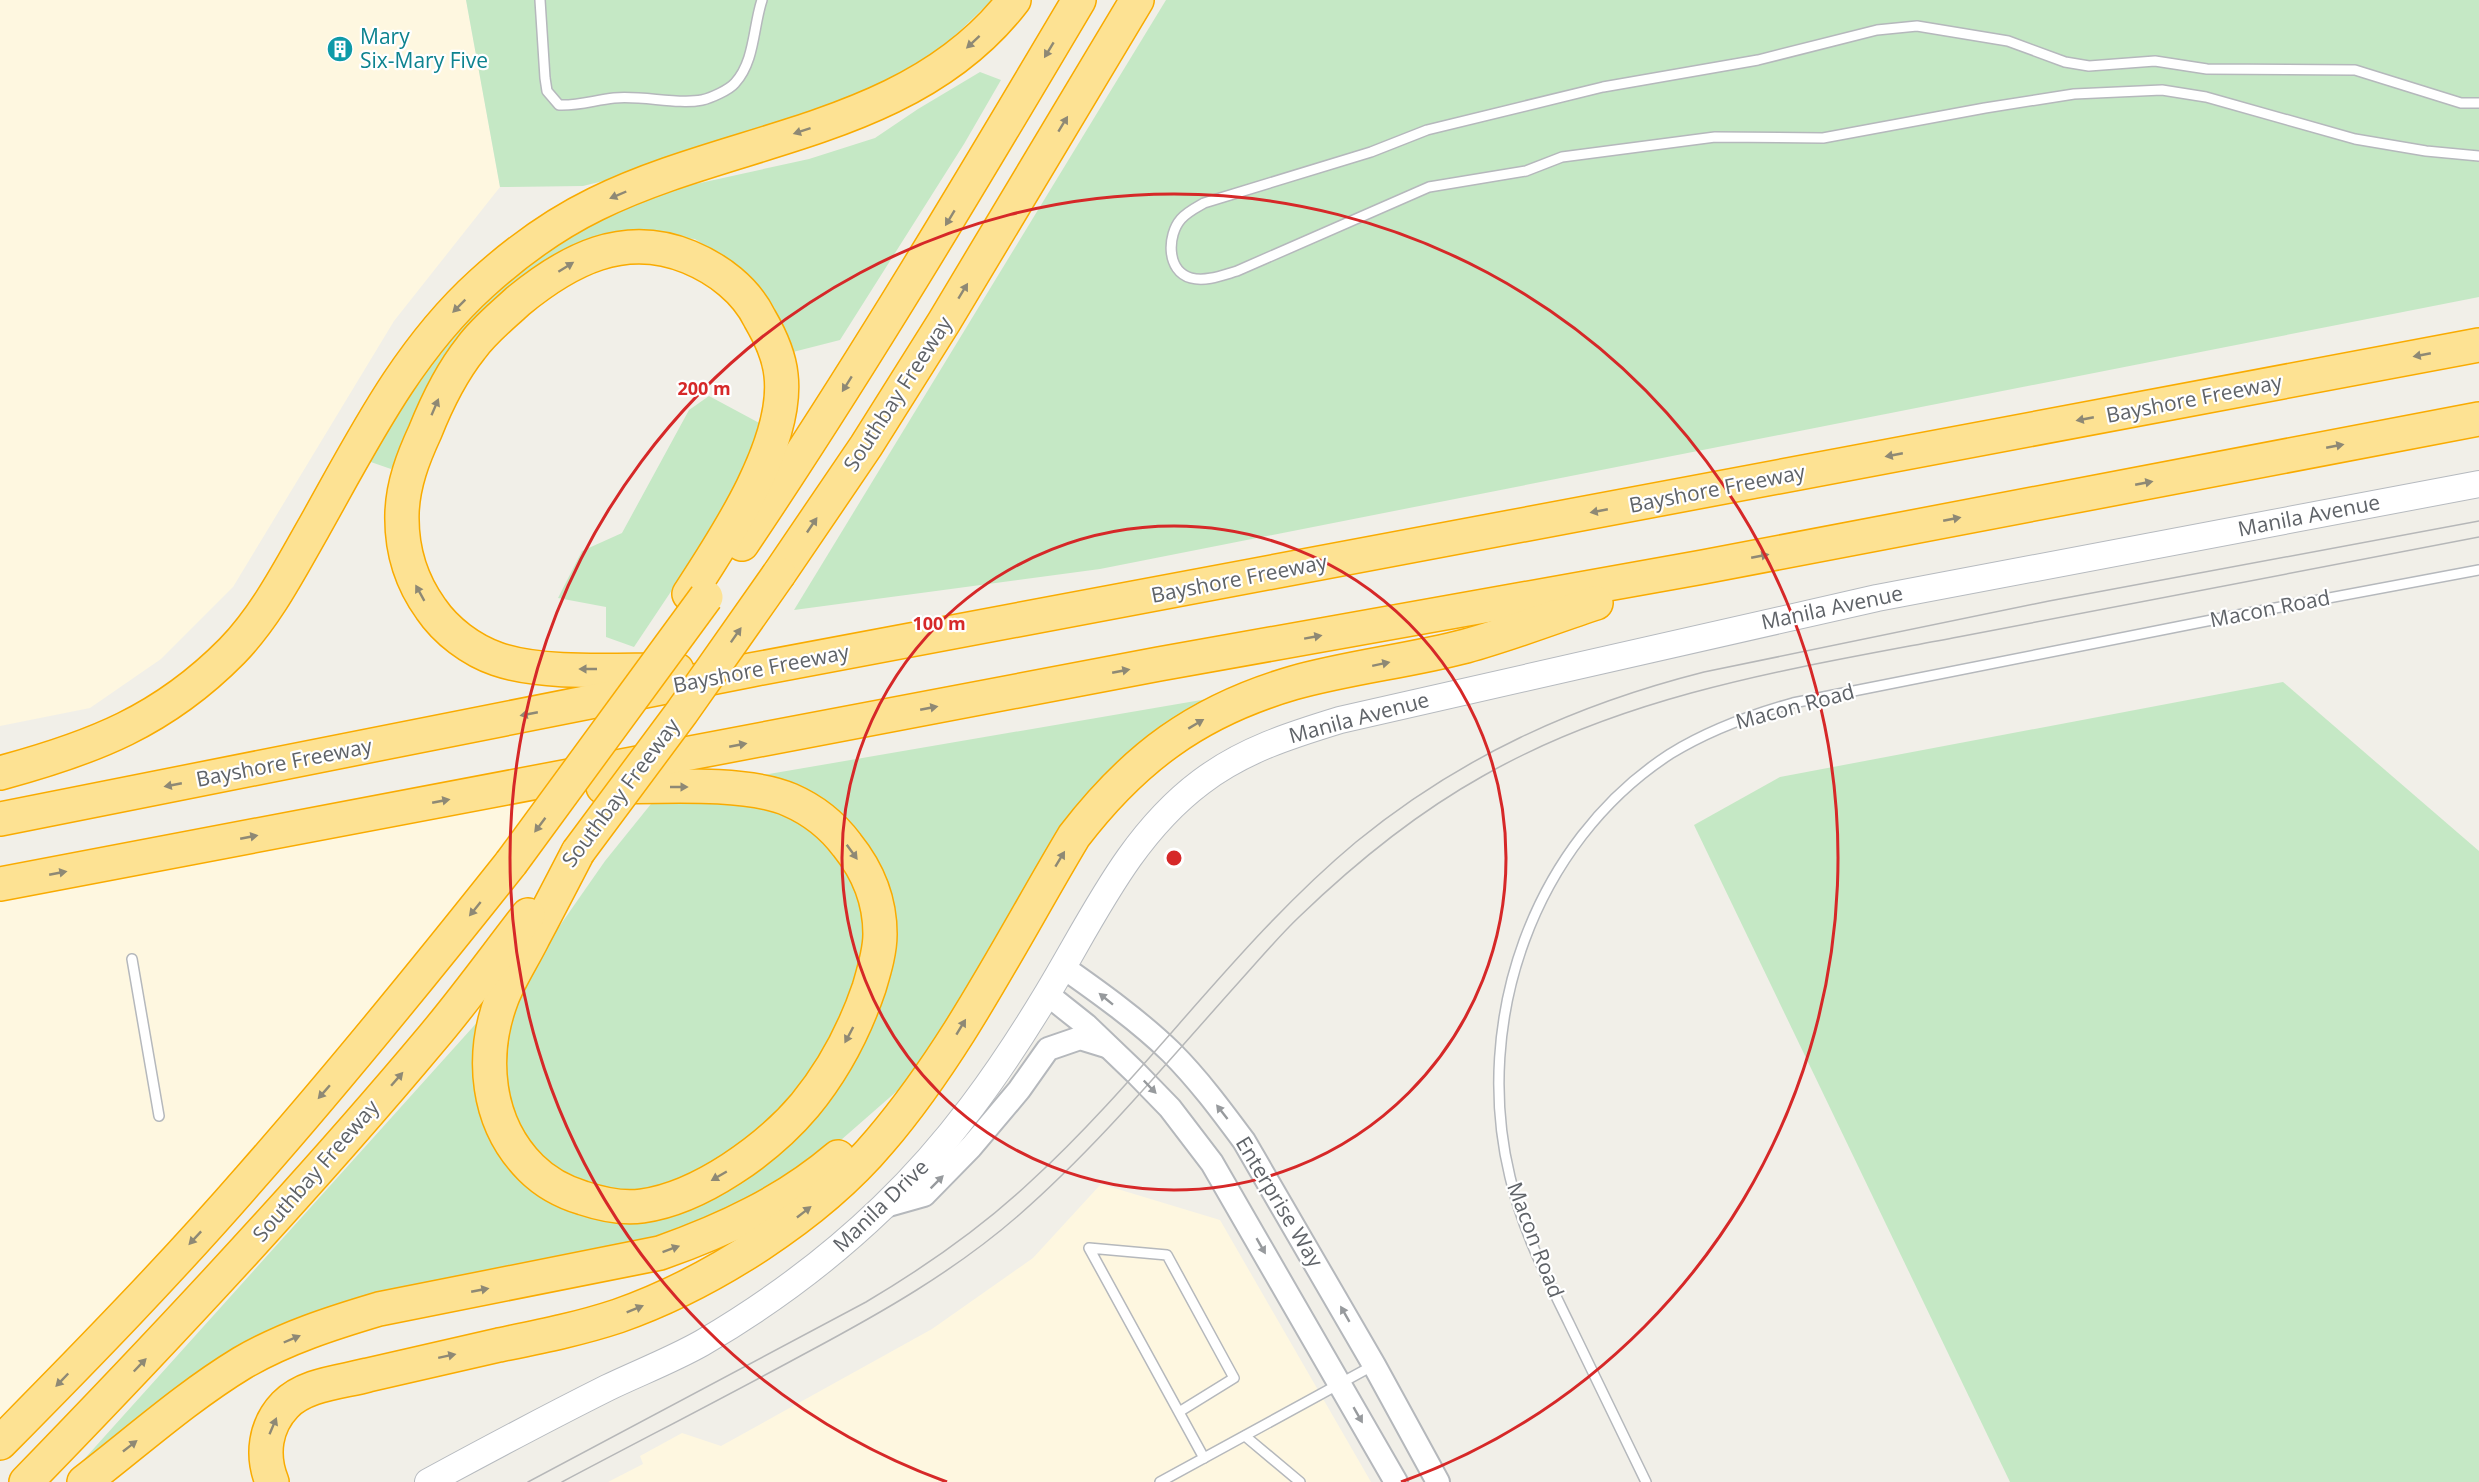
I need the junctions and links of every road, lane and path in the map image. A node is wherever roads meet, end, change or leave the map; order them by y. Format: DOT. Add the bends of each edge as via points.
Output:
graph roads {
  1 [pos="540,0"];
  2 [pos="762,0"];
  3 [pos="1014,0"];
  4 [pos="1079,0"];
  5 [pos="1137,0"];
  6 [pos="2479,103"];
  7 [pos="2479,156"];
  8 [pos="2479,345"];
  9 [pos="2479,419"];
  10 [pos="2479,484"];
  11 [pos="1703,567"];
  12 [pos="2479,570"];
  13 [pos="698,596"];
  14 [pos="751,670"];
  15 [pos="0,773"];
  16 [pos="1200,783"];
  17 [pos="515,787"];
  18 [pos="0,819"];
  19 [pos="578,852"];
  20 [pos="0,884"];
  21 [pos="132,959"];
  22 [pos="1063,967"];
  23 [pos="1047,994"];
  24 [pos="1108,1047"];
  25 [pos="930,1077"];
  26 [pos="159,1116"];
  27 [pos="885,1206"];
  28 [pos="1374,1365"];
  29 [pos="1340,1383"];
  30 [pos="1179,1412"];
  31 [pos="1245,1436"];
  32 [pos="0,1443"];
  33 [pos="1204,1458"];
  34 [pos="27,1482"];
  35 [pos="84,1482"];
  36 [pos="272,1482"];
  37 [pos="428,1482"];
  38 [pos="1160,1482"];
  39 [pos="1300,1482"];
  40 [pos="1396,1482"];
  41 [pos="1438,1482"];
  42 [pos="1646,1482"];
  1 -- 2 [label="lane" via="547,91 559,105 614,98 703,100 734,85 750,53"];
  3 -- 15 [label="highway, one-way" via="967,48 924,79 885,100 843,118 653,180 594,205 533,242 481,284 431,335 386,400 266,608 234,649 197,683 139,723 58,758"];
  4 -- 13 [label="highway, one-way" via="808,446"];
  19 -- 5 [label="highway, Southbay Freeway, one-way, bridge" via="682,712 866,446"];
  6 -- 7 [label="lane" via="2461,103 2355,70 2206,69 2155,61 2089,66 2065,62 2008,41 1917,26 1876,30 1758,60 1603,87 1427,130 1371,152 1204,203 1182,218 1171,244 1172,257 1183,274 1211,278 1237,271 1429,187 1526,171 1562,157 1715,137 1823,138 1985,108 2124,90 2162,90 2206,97 2355,139 2426,152"];
  8 -- 14 [label="highway, Bayshore Freeway, one-way"];
  11 -- 9 [label="highway, one-way"];
  10 -- 16 [label="main road, Manila Avenue" via="1877,598 1363,714 1263,745"];
  17 -- 11 [label="highway, one-way" via="1159,664"];
  25 -- 11 [label="highway, one-way" via="1074,836 1125,776 1182,732 1217,711 1294,683 1467,646"];
  12 -- 42 [label="lane, Macon Road" via="1793,703 1750,715 1670,754 1629,785 1594,820 1562,863 1519,953 1500,1040 1500,1133 1523,1222"];
  14 -- 13 [label="highway, one-way" via="574,669 497,659 464,642 440,623 410,574 402,510 408,473 442,392 471,347 498,319 572,263 609,249 645,247 674,251 703,263 732,282 755,309 772,342 781,376 780,414 767,455"];
  13 -- 32 [label="highway, one-way, bridge" via="568,787 386,1020 249,1180"];
  14 -- 18 [label="highway, Bayshore Freeway, one-way"];
  16 -- 22 [label="main road, Manila Drive" via="1140,840"];
  17 -- 19 [label="highway, one-way" via="709,787 753,790 788,799 817,814 838,833 870,880 878,907 880,937 874,972 859,1016 836,1060 805,1105 767,1142 723,1174 683,1196 641,1207 603,1205 569,1194 540,1177 516,1153 501,1126 492,1097 490,1038 502,997"];
  20 -- 17 [label="highway, one-way"];
  34 -- 19 [label="highway, Southbay Freeway, one-way" via="291,1202 434,1035"];
  21 -- 26 [label="lane"];
  22 -- 23 [label="main road, Manila Drive"];
  28 -- 22 [label="street, Enterprise Way, one-way" via="1264,1173 1222,1111 1162,1043"];
  23 -- 24 [label="street, Enterprise Way"];
  23 -- 27 [label="main road, Manila Drive" via="986,1090"];
  27 -- 24 [label="street, one-way" via="924,1195 971,1147 1047,1049 1080,1038"];
  24 -- 29 [label="street, Enterprise Way, one-way" via="1170,1108 1212,1163"];
  35 -- 25 [label="highway, one-way" via="243,1363 334,1322 379,1309 660,1253 745,1219 829,1165"];
  36 -- 25 [label="highway, one-way" via="265,1448 272,1422 286,1403 319,1387 618,1316 671,1294 802,1215 879,1143"];
  27 -- 37 [label="main road, Manila Drive" via="796,1283 700,1344"];
  28 -- 29 [label="lane"];
  28 -- 41 [label="street, Enterprise Way"];
  29 -- 31 [label="lane"];
  29 -- 40 [label="street, Enterprise Way, one-way"];
  30 -- 30 [label="lane" via="1095,1258 1089,1248 1167,1256 1234,1378"];
  30 -- 33 [label="lane"];
  31 -- 33 [label="lane"];
  31 -- 39 [label="lane"];
  33 -- 38 [label="lane"];
}
